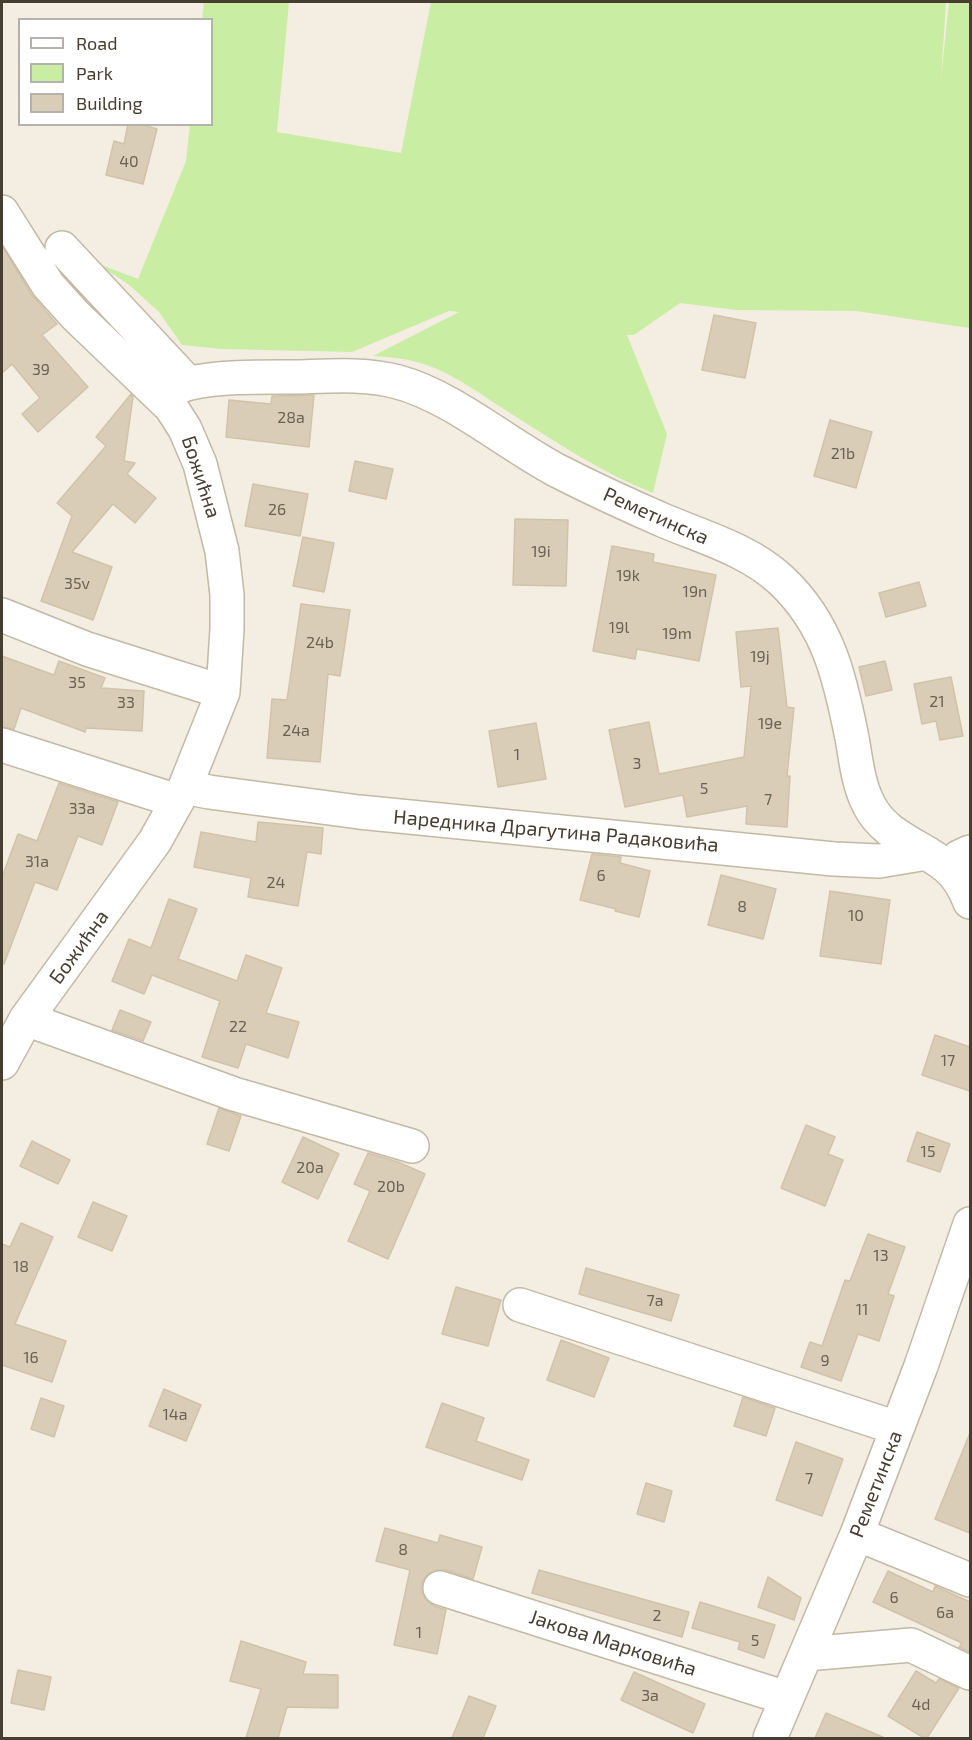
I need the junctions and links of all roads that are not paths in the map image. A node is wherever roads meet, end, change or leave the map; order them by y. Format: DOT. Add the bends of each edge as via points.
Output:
graph roads {
  1 [pos="2,212"];
  2 [pos="62,248"];
  3 [pos="175,391"];
  4 [pos="2,615"];
  5 [pos="223,692"];
  6 [pos="2,745"];
  7 [pos="181,794"];
  8 [pos="948,858"];
  9 [pos="970,902"];
  10 [pos="15,1027"];
  11 [pos="2,1063"];
  12 [pos="412,1146"];
  13 [pos="970,1224"];
  14 [pos="520,1305"];
  15 [pos="897,1428"];
  16 [pos="857,1534"];
  17 [pos="970,1580"];
  18 [pos="440,1588"];
  19 [pos="806,1654"];
  20 [pos="970,1674"];
  21 [pos="786,1698"];
  22 [pos="770,1738"];
  1 -- 3 [label="street, Божићна" via="48,285 75,315"];
  2 -- 3 [label="street"];
  3 -- 5 [label="street, Божићна" via="171,407 200,464 222,551 227,595"];
  3 -- 8 [label="street, Реметинска" via="247,378 346,376 402,383 443,401 554,468 629,506 748,556 787,586 816,623 831,652 869,806 904,841"];
  4 -- 5 [label="street" via="87,649"];
  5 -- 7 [label="street, Божићна"];
  6 -- 7 [label="street"];
  7 -- 8 [label="street, Наредника Драгутина Радаковића" via="209,792 348,811 834,859"];
  7 -- 10 [label="street, Божићна" via="155,841"];
  8 -- 9 [label="street, Реметинска"];
  10 -- 11 [label="street, Божићна"];
  10 -- 12 [label="street"];
  13 -- 15 [label="street, Реметинска"];
  14 -- 15 [label="street"];
  15 -- 16 [label="street, Реметинска"];
  16 -- 17 [label="street"];
  16 -- 19 [label="street, Реметинска"];
  18 -- 21 [label="street, Јакова Марковића"];
  19 -- 20 [label="street" via="911,1645"];
  19 -- 21 [label="street, Реметинска"];
  21 -- 22 [label="street, Реметинска"];
}
